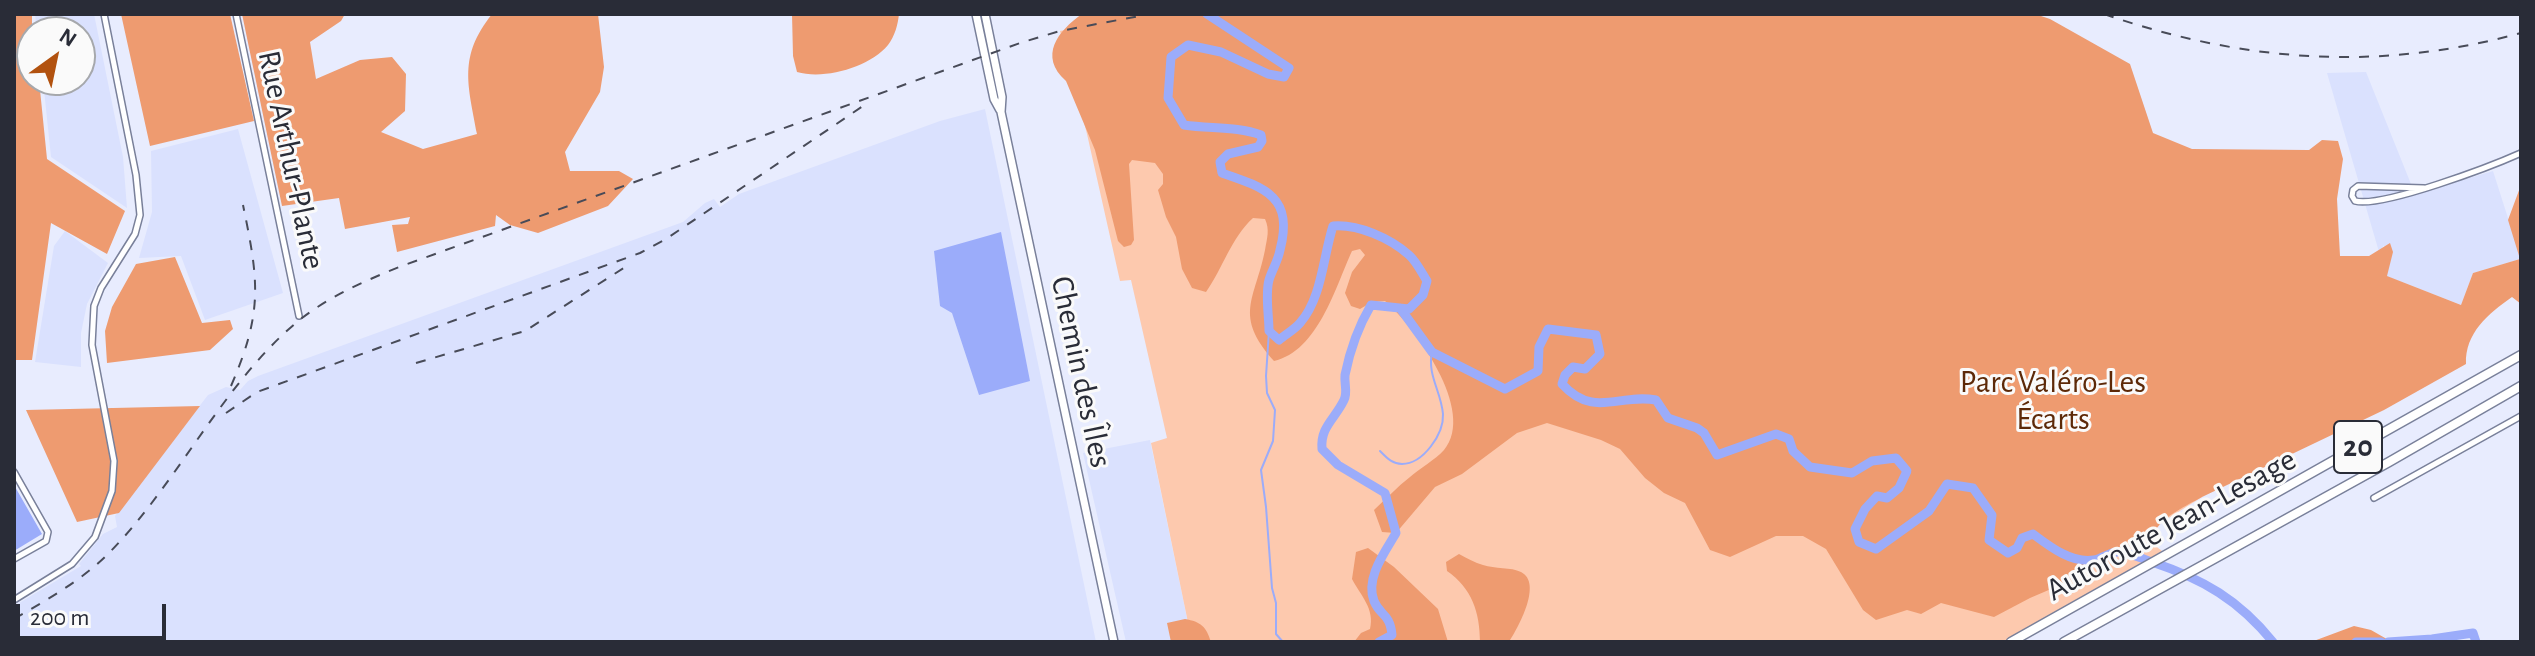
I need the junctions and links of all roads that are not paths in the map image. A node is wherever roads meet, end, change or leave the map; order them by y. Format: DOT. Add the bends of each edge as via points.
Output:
graph roads {
  1 [pos="104,14"];
  2 [pos="236,14"];
  3 [pos="976,14"];
  4 [pos="985,14"];
  5 [pos="1001,112"];
  6 [pos="2521,153"];
  7 [pos="2424,188"];
  8 [pos="299,316"];
  9 [pos="2521,355"];
  10 [pos="2521,386"];
  11 [pos="2521,416"];
  12 [pos="14,472"];
  13 [pos="2374,498"];
  14 [pos="14,559"];
  15 [pos="14,600"];
  16 [pos="1114,642"];
  17 [pos="2011,642"];
  18 [pos="2064,642"];
  1 -- 15 [label="street" via="140,215 135,234 94,306 92,345 114,461 112,491 95,537 72,564"];
  2 -- 8 [label="street, Rue Arthur-Plante"];
  3 -- 5 [label="main road, Chemin des Îles"];
  4 -- 5 [label="main road, Chemin des Îles"];
  5 -- 16 [label="main road, Chemin des Îles"];
  6 -- 7 [label="street"];
  7 -- 7 [label="street" via="2358,186 2352,196 2366,203"];
  9 -- 17 [label="highway, Autoroute Jean-Lesage / 20"];
  10 -- 18 [label="highway, Autoroute Jean-Lesage / 20"];
  11 -- 13 [label="street"];
  12 -- 14 [label="street" via="48,532 46,541"];
}
